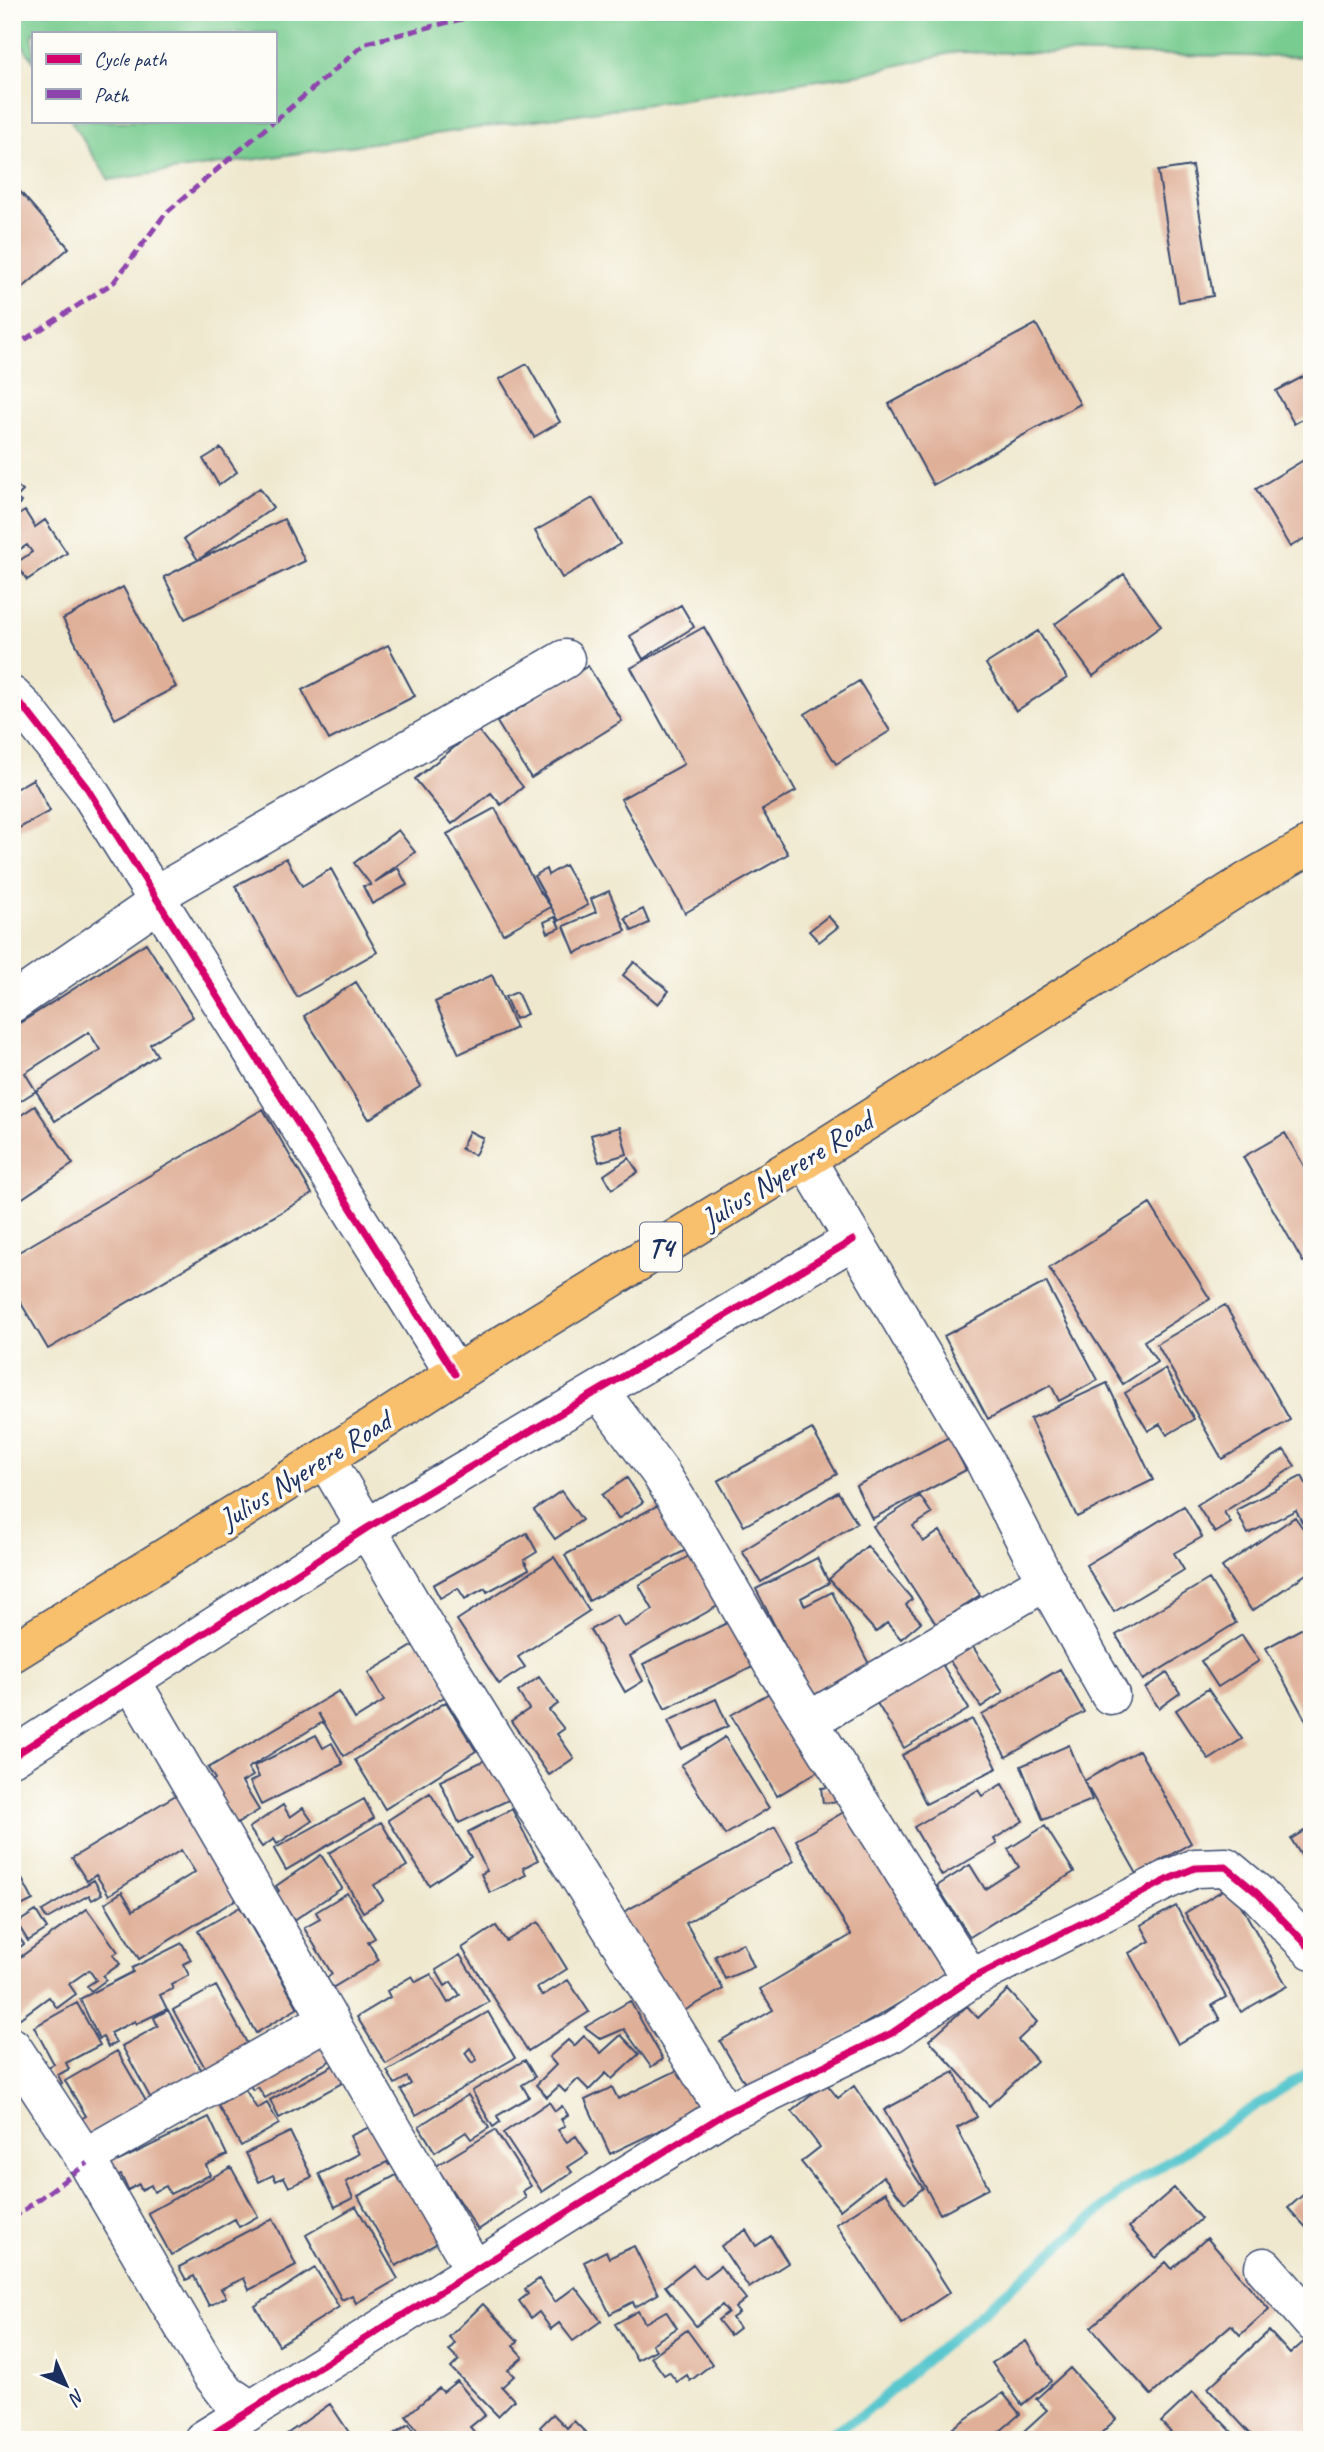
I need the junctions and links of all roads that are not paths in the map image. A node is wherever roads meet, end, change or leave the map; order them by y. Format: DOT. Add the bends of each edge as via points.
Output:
graph roads {
  1 [pos="565,659"];
  2 [pos="12,696"];
  3 [pos="1312,844"];
  4 [pos="158,898"];
  5 [pos="12,1003"];
  6 [pos="806,1159"];
  7 [pos="853,1240"];
  8 [pos="455,1374"];
  9 [pos="599,1391"];
  10 [pos="325,1458"];
  11 [pos="367,1528"];
  12 [pos="1046,1581"];
  13 [pos="12,1653"];
  14 [pos="132,1682"];
  15 [pos="1110,1695"];
  16 [pos="809,1721"];
  17 [pos="12,1757"];
  18 [pos="1312,1950"];
  19 [pos="971,1979"];
  20 [pos="329,2019"];
  21 [pos="12,2048"];
  22 [pos="726,2113"];
  23 [pos="84,2158"];
  24 [pos="1264,2267"];
  25 [pos="474,2269"];
  26 [pos="1312,2322"];
  27 [pos="251,2410"];
  28 [pos="204,2440"];
  1 -- 4 [label="street"];
  2 -- 4 [label="street" via="87,788"];
  3 -- 6 [label="highway, Julius Nyerere Road / T4"];
  4 -- 5 [label="street"];
  4 -- 8 [label="street"];
  6 -- 7 [label="street"];
  6 -- 8 [label="highway, Julius Nyerere Road / T4"];
  7 -- 9 [label="street"];
  7 -- 12 [label="street" via="983,1458"];
  8 -- 10 [label="highway, Julius Nyerere Road / T4"];
  9 -- 11 [label="street"];
  9 -- 16 [label="street" via="659,1471"];
  10 -- 11 [label="street"];
  10 -- 13 [label="highway, Julius Nyerere Road / T4"];
  11 -- 14 [label="street"];
  11 -- 22 [label="street"];
  12 -- 15 [label="street"];
  12 -- 16 [label="street"];
  14 -- 17 [label="street"];
  14 -- 20 [label="street"];
  16 -- 19 [label="street"];
  18 -- 19 [label="street" via="1226,1867 1195,1868"];
  19 -- 22 [label="street" via="892,2033"];
  20 -- 23 [label="street"];
  20 -- 25 [label="street"];
  21 -- 23 [label="street"];
  22 -- 25 [label="street"];
  23 -- 27 [label="street" via="210,2372 227,2394"];
  24 -- 26 [label="street"];
  25 -- 27 [label="street"];
  27 -- 28 [label="street"];
}
